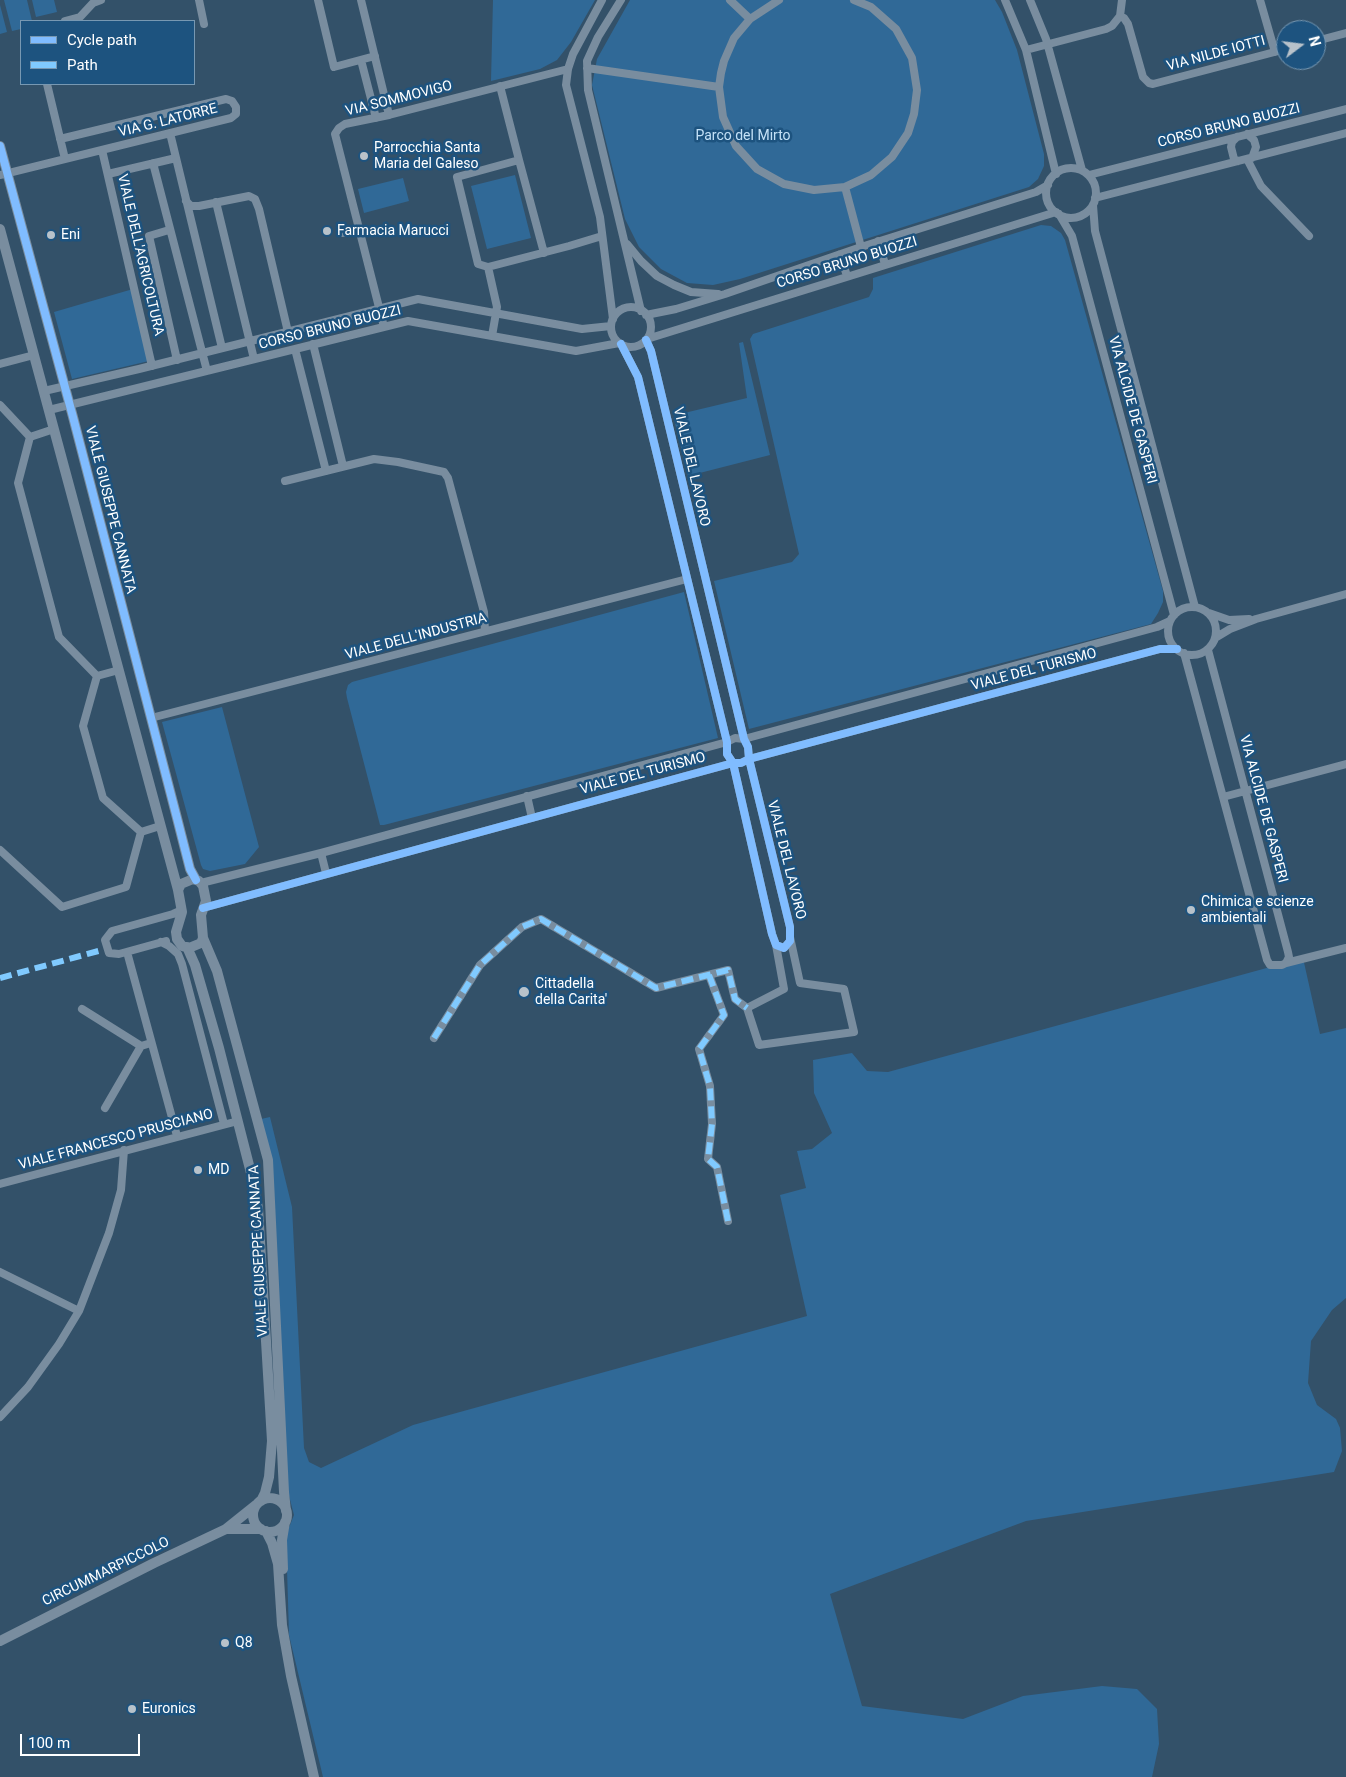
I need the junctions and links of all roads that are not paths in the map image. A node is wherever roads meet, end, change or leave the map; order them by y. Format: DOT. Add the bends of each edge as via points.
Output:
graph roads {
  1 [pos="101,0"];
  2 [pos="199,0"];
  3 [pos="318,0"];
  4 [pos="361,0"];
  5 [pos="602,0"];
  6 [pos="621,0"];
  7 [pos="730,0"];
  8 [pos="779,0"];
  9 [pos="854,0"];
  10 [pos="1005,0"];
  11 [pos="1030,0"];
  12 [pos="1122,0"];
  13 [pos="1260,0"];
  14 [pos="1120,16"];
  15 [pos="750,19"];
  16 [pos="69,20"];
  17 [pos="204,24"];
  18 [pos="1346,33"];
  19 [pos="1326,38"];
  20 [pos="1047,45"];
  21 [pos="1026,50"];
  22 [pos="1275,52"];
  23 [pos="375,56"];
  24 [pos="362,60"];
  25 [pos="568,68"];
  26 [pos="587,68"];
  27 [pos="47,85"];
  28 [pos="500,86"];
  29 [pos="720,87"];
  30 [pos="1346,109"];
  31 [pos="389,115"];
  32 [pos="376,118"];
  33 [pos="170,133"];
  34 [pos="1346,133"];
  35 [pos="1247,134"];
  36 [pos="1237,137"];
  37 [pos="60,140"];
  38 [pos="0,146"];
  39 [pos="102,150"];
  40 [pos="176,158"];
  41 [pos="1249,158"];
  42 [pos="65,159"];
  43 [pos="519,160"];
  44 [pos="1238,161"];
  45 [pos="153,163"];
  46 [pos="1085,173"];
  47 [pos="4,174"];
  48 [pos="108,174"];
  49 [pos="1056,174"];
  50 [pos="1048,185"];
  51 [pos="845,187"];
  52 [pos="186,200"];
  53 [pos="216,202"];
  54 [pos="1094,202"];
  55 [pos="1057,213"];
  56 [pos="0,229"];
  57 [pos="359,229"];
  58 [pos="169,230"];
  59 [pos="342,233"];
  60 [pos="602,236"];
  61 [pos="1309,236"];
  62 [pos="878,241"];
  63 [pos="625,242"];
  64 [pos="861,246"];
  65 [pos="544,253"];
  66 [pos="840,254"];
  67 [pos="885,264"];
  68 [pos="488,267"];
  69 [pos="847,276"];
  70 [pos="725,294"];
  71 [pos="379,309"];
  72 [pos="644,313"];
  73 [pos="497,314"];
  74 [pos="612,322"];
  75 [pos="384,327"];
  76 [pos="288,332"];
  77 [pos="492,336"];
  78 [pos="646,340"];
  79 [pos="250,341"];
  80 [pos="313,344"];
  81 [pos="620,344"];
  82 [pos="222,348"];
  83 [pos="295,349"];
  84 [pos="202,353"];
  85 [pos="34,355"];
  86 [pos="254,359"];
  87 [pos="177,360"];
  88 [pos="0,364"];
  89 [pos="152,366"];
  90 [pos="206,371"];
  91 [pos="65,386"];
  92 [pos="44,391"];
  93 [pos="0,405"];
  94 [pos="70,405"];
  95 [pos="49,410"];
  96 [pos="54,430"];
  97 [pos="30,437"];
  98 [pos="343,466"];
  99 [pos="326,471"];
  100 [pos="284,481"];
  101 [pos="686,579"];
  102 [pos="1346,594"];
  103 [pos="1195,607"];
  104 [pos="1208,613"];
  105 [pos="1172,618"];
  106 [pos="1256,618"];
  107 [pos="486,631"];
  108 [pos="1215,638"];
  109 [pos="1208,650"];
  110 [pos="1180,651"];
  111 [pos="119,670"];
  112 [pos="97,676"];
  113 [pos="151,718"];
  114 [pos="744,739"];
  115 [pos="727,742"];
  116 [pos="749,759"];
  117 [pos="732,763"];
  118 [pos="1346,764"];
  119 [pos="1245,790"];
  120 [pos="527,796"];
  121 [pos="1222,797"];
  122 [pos="532,818"];
  123 [pos="160,826"];
  124 [pos="141,832"];
  125 [pos="0,850"];
  126 [pos="321,853"];
  127 [pos="326,873"];
  128 [pos="198,882"];
  129 [pos="178,890"];
  130 [pos="203,908"];
  131 [pos="182,910"];
  132 [pos="790,937"];
  133 [pos="203,938"];
  134 [pos="177,939"];
  135 [pos="162,942"];
  136 [pos="776,945"];
  137 [pos="187,948"];
  138 [pos="1346,948"];
  139 [pos="127,952"];
  140 [pos="1286,963"];
  141 [pos="709,975"];
  142 [pos="747,1008"];
  143 [pos="82,1009"];
  144 [pos="434,1038"];
  145 [pos="152,1043"];
  146 [pos="141,1046"];
  147 [pos="106,1108"];
  148 [pos="238,1121"];
  149 [pos="224,1124"];
  150 [pos="177,1136"];
  151 [pos="124,1150"];
  152 [pos="0,1184"];
  153 [pos="728,1221"];
  154 [pos="0,1272"];
  155 [pos="79,1311"];
  156 [pos="0,1417"];
  157 [pos="259,1503"];
  158 [pos="286,1516"];
  159 [pos="226,1529"];
  160 [pos="264,1530"];
  161 [pos="282,1625"];
  162 [pos="0,1641"];
  163 [pos="314,1777"];
  1 -- 16 [label="street" via="93,3 80,17"];
  2 -- 17 [label="street"];
  3 -- 24 [label="street" via="334,66"];
  4 -- 23 [label="street"];
  5 -- 25 [label="street"];
  6 -- 26 [label="street" via="598,37"];
  7 -- 15 [label="street"];
  8 -- 15 [label="street"];
  9 -- 51 [label="street" via="872,7 896,29 912,58 917,90 908,133 892,157 871,175"];
  10 -- 21 [label="street"];
  11 -- 20 [label="street"];
  12 -- 14 [label="street"];
  13 -- 22 [label="street"];
  14 -- 20 [label="street" via="1106,29"];
  14 -- 22 [label="street, VIA NILDE IOTTI" via="1128,24 1143,77 1153,84"];
  15 -- 29 [label="street" via="734,38 724,61"];
  18 -- 19 [label="street"];
  20 -- 21 [label="street"];
  20 -- 46 [label="street"];
  21 -- 49 [label="street"];
  23 -- 24 [label="street"];
  23 -- 31 [label="street"];
  24 -- 32 [label="street"];
  25 -- 28 [label="street, VIA SOMMOVIGO"];
  25 -- 60 [label="street" via="566,85"];
  26 -- 29 [label="street"];
  26 -- 63 [label="street" via="588,90"];
  27 -- 37 [label="street"];
  28 -- 31 [label="street, VIA SOMMOVIGO"];
  28 -- 43 [label="street"];
  29 -- 51 [label="street" via="723,118 736,146 757,169 784,184 814,190"];
  30 -- 35 [label="street, CORSO BRUNO BUOZZI"];
  31 -- 32 [label="street, VIA SOMMOVIGO"];
  32 -- 57 [label="street, VIA SOMMOVIGO" via="345,124 336,134"];
  33 -- 37 [label="street, VIA G. LATORRE" via="231,118 236,114 236,107 226,99"];
  33 -- 39 [label="street, VIA G. LATORRE"];
  33 -- 40 [label="street"];
  34 -- 41 [label="street"];
  35 -- 36 [label="street, CORSO BRUNO BUOZZI"];
  35 -- 41 [label="street" via="1256,147"];
  36 -- 44 [label="street" via="1232,142 1231,153"];
  36 -- 46 [label="street, CORSO BRUNO BUOZZI"];
  37 -- 42 [label="street"];
  38 -- 47 [label="street, VIALE GIUSEPPE CANNATA"];
  39 -- 42 [label="street, VIA G. LATORRE"];
  39 -- 48 [label="street, VIALE DELL'AGRICOLTURA"];
  40 -- 45 [label="street"];
  40 -- 52 [label="street"];
  41 -- 44 [label="street"];
  41 -- 61 [label="street" via="1261,186"];
  42 -- 47 [label="street, VIA G. LATORRE"];
  43 -- 65 [label="street"];
  43 -- 68 [label="street" via="456,177 478,264"];
  44 -- 54 [label="street"];
  45 -- 48 [label="street"];
  45 -- 58 [label="street"];
  46 -- 49 [label="street" via="1068,168"];
  46 -- 54 [label="street" via="1094,182"];
  47 -- 91 [label="street, VIALE GIUSEPPE CANNATA"];
  48 -- 89 [label="street, VIALE DELL'AGRICOLTURA"];
  49 -- 50 [label="street"];
  50 -- 55 [label="street" via="1048,200"];
  50 -- 62 [label="street, CORSO BRUNO BUOZZI" via="1036,192"];
  51 -- 64 [label="street"];
  52 -- 53 [label="street" via="191,206"];
  52 -- 82 [label="street"];
  53 -- 76 [label="street" via="249,196 255,199"];
  53 -- 79 [label="street"];
  54 -- 55 [label="street" via="1088,211 1074,217"];
  54 -- 103 [label="street, VIA ALCIDE DE GASPERI" via="1095,231"];
  55 -- 67 [label="street, CORSO BRUNO BUOZZI"];
  55 -- 105 [label="street, VIA ALCIDE DE GASPERI" via="1072,236"];
  56 -- 85 [label="street"];
  57 -- 59 [label="street"];
  57 -- 71 [label="street, VIA SOMMOVIGO"];
  58 -- 84 [label="street"];
  58 -- 87 [label="street" via="149,236"];
  60 -- 65 [label="street"];
  60 -- 74 [label="street"];
  62 -- 64 [label="street, CORSO BRUNO BUOZZI"];
  62 -- 67 [label="street"];
  63 -- 70 [label="street" via="657,276 674,285 691,292"];
  63 -- 72 [label="street"];
  64 -- 66 [label="street, CORSO BRUNO BUOZZI"];
  65 -- 68 [label="street"];
  66 -- 69 [label="street"];
  66 -- 70 [label="street, CORSO BRUNO BUOZZI"];
  67 -- 69 [label="street, CORSO BRUNO BUOZZI"];
  68 -- 73 [label="street"];
  69 -- 78 [label="street, CORSO BRUNO BUOZZI"];
  70 -- 72 [label="street, CORSO BRUNO BUOZZI" via="676,309"];
  71 -- 73 [label="street, CORSO BRUNO BUOZZI" via="418,299"];
  71 -- 75 [label="street, VIA SOMMOVIGO"];
  71 -- 76 [label="street, CORSO BRUNO BUOZZI"];
  72 -- 74 [label="street" via="628,308"];
  72 -- 78 [label="street" via="650,327"];
  73 -- 74 [label="street, CORSO BRUNO BUOZZI" via="582,329"];
  73 -- 77 [label="street"];
  74 -- 81 [label="street" via="612,332"];
  75 -- 77 [label="street, CORSO BRUNO BUOZZI" via="408,321"];
  75 -- 80 [label="street, CORSO BRUNO BUOZZI"];
  76 -- 79 [label="street, CORSO BRUNO BUOZZI"];
  77 -- 81 [label="street, CORSO BRUNO BUOZZI" via="576,351"];
  78 -- 81 [label="street" via="634,347"];
  78 -- 114 [label="street, VIALE DEL LAVORO"];
  79 -- 82 [label="street, CORSO BRUNO BUOZZI"];
  79 -- 86 [label="street"];
  80 -- 83 [label="street, CORSO BRUNO BUOZZI"];
  80 -- 98 [label="street"];
  81 -- 101 [label="street" via="638,377"];
  82 -- 84 [label="street, CORSO BRUNO BUOZZI"];
  83 -- 86 [label="street, CORSO BRUNO BUOZZI"];
  83 -- 99 [label="street"];
  84 -- 87 [label="street, CORSO BRUNO BUOZZI"];
  84 -- 90 [label="street"];
  85 -- 88 [label="street"];
  85 -- 92 [label="street"];
  86 -- 90 [label="street, CORSO BRUNO BUOZZI"];
  87 -- 89 [label="street, CORSO BRUNO BUOZZI"];
  89 -- 91 [label="street, CORSO BRUNO BUOZZI"];
  90 -- 94 [label="street, CORSO BRUNO BUOZZI"];
  91 -- 92 [label="street, CORSO BRUNO BUOZZI"];
  91 -- 94 [label="street, VIALE GIUSEPPE CANNATA"];
  92 -- 95 [label="street"];
  93 -- 97 [label="street"];
  94 -- 95 [label="street, CORSO BRUNO BUOZZI"];
  94 -- 113 [label="street, VIALE GIUSEPPE CANNATA"];
  95 -- 96 [label="street"];
  96 -- 97 [label="street"];
  96 -- 111 [label="street"];
  97 -- 112 [label="street" via="18,483 59,637"];
  98 -- 99 [label="street"];
  98 -- 107 [label="street" via="374,459 444,472 484,612"];
  99 -- 100 [label="street"];
  101 -- 107 [label="street, VIALE DELL'INDUSTRIA"];
  101 -- 115 [label="street"];
  102 -- 106 [label="street"];
  103 -- 104 [label="street"];
  103 -- 105 [label="street" via="1180,610"];
  104 -- 106 [label="street" via="1229,620"];
  104 -- 108 [label="street" via="1215,624"];
  105 -- 110 [label="street" via="1169,636"];
  105 -- 114 [label="street, VIALE DEL TURISMO" via="1157,628"];
  106 -- 108 [label="street"];
  107 -- 113 [label="street, VIALE DELL'INDUSTRIA"];
  108 -- 109 [label="street"];
  109 -- 110 [label="street" via="1196,654"];
  109 -- 119 [label="street, VIA ALCIDE DE GASPERI"];
  110 -- 116 [label="street, VIALE DEL TURISMO" via="1160,649"];
  110 -- 121 [label="street"];
  111 -- 112 [label="street"];
  111 -- 123 [label="street"];
  112 -- 124 [label="street" via="83,726 99,786 103,798"];
  113 -- 128 [label="street, VIALE GIUSEPPE CANNATA" via="190,869"];
  114 -- 115 [label="street, VIALE DEL TURISMO" via="735,738"];
  114 -- 116 [label="street, VIALE DEL LAVORO"];
  115 -- 117 [label="street" via="727,754"];
  115 -- 120 [label="street, VIALE DEL TURISMO"];
  116 -- 117 [label="street, VIALE DEL TURISMO"];
  116 -- 132 [label="street, VIALE DEL LAVORO"];
  117 -- 122 [label="street, VIALE DEL TURISMO"];
  117 -- 136 [label="street"];
  118 -- 119 [label="street"];
  119 -- 121 [label="street"];
  119 -- 140 [label="street, VIA ALCIDE DE GASPERI" via="1288,952"];
  120 -- 122 [label="street"];
  120 -- 126 [label="street, VIALE DEL TURISMO"];
  121 -- 140 [label="street" via="1266,960 1276,966"];
  122 -- 127 [label="street, VIALE DEL TURISMO"];
  123 -- 124 [label="street"];
  123 -- 129 [label="street"];
  124 -- 125 [label="street" via="126,887 62,907"];
  126 -- 127 [label="street"];
  126 -- 128 [label="street, VIALE DEL TURISMO"];
  127 -- 130 [label="street, VIALE DEL TURISMO"];
  128 -- 129 [label="street" via="186,881"];
  128 -- 130 [label="street, VIALE GIUSEPPE CANNATA" via="206,893"];
  129 -- 131 [label="street"];
  130 -- 133 [label="street, VIALE GIUSEPPE CANNATA"];
  131 -- 134 [label="street"];
  131 -- 139 [label="street" via="112,931 105,940 108,953"];
  132 -- 136 [label="street, VIALE DEL LAVORO" via="784,948"];
  132 -- 142 [label="street, VIALE DEL LAVORO" via="800,983 844,990 854,1032 759,1045"];
  133 -- 137 [label="street" via="201,943"];
  133 -- 158 [label="street, VIALE GIUSEPPE CANNATA" via="217,971 268,1160"];
  134 -- 135 [label="street"];
  134 -- 137 [label="street, VIALE GIUSEPPE CANNATA"];
  135 -- 139 [label="street"];
  135 -- 149 [label="street" via="178,954 182,964"];
  136 -- 142 [label="street" via="784,989"];
  137 -- 148 [label="street, VIALE GIUSEPPE CANNATA" via="202,986"];
  138 -- 140 [label="street"];
  139 -- 145 [label="street"];
  141 -- 142 [label="street" via="728,970 735,999"];
  141 -- 144 [label="street" via="656,988 541,919 522,927 480,966"];
  141 -- 153 [label="street" via="724,1015 700,1049 710,1086 712,1124 708,1159 717,1167"];
  143 -- 146 [label="street"];
  145 -- 146 [label="street"];
  145 -- 150 [label="street"];
  146 -- 147 [label="street"];
  148 -- 149 [label="street, VIALE FRANCESCO PRUSCIANO"];
  148 -- 157 [label="street, VIALE GIUSEPPE CANNATA" via="255,1192 261,1246 272,1448 269,1477"];
  149 -- 150 [label="street, VIALE FRANCESCO PRUSCIANO"];
  150 -- 151 [label="street, VIALE FRANCESCO PRUSCIANO"];
  151 -- 152 [label="street, VIALE FRANCESCO PRUSCIANO"];
  151 -- 155 [label="street" via="121,1190 109,1233"];
  154 -- 155 [label="street"];
  155 -- 156 [label="street" via="28,1387"];
  157 -- 158 [label="street" via="276,1499 281,1502"];
  157 -- 159 [label="street, CIRCUMMARPICCOLO"];
  157 -- 160 [label="street" via="253,1515 257,1526"];
  158 -- 160 [label="street" via="278,1530"];
  158 -- 161 [label="street, VIALE GIUSEPPE CANNATA" via="282,1540"];
  159 -- 160 [label="street, CIRCUMMARPICCOLO"];
  159 -- 162 [label="street, CIRCUMMARPICCOLO"];
  160 -- 161 [label="street, VIALE GIUSEPPE CANNATA" via="278,1564"];
  161 -- 163 [label="street, VIALE GIUSEPPE CANNATA"];
}
